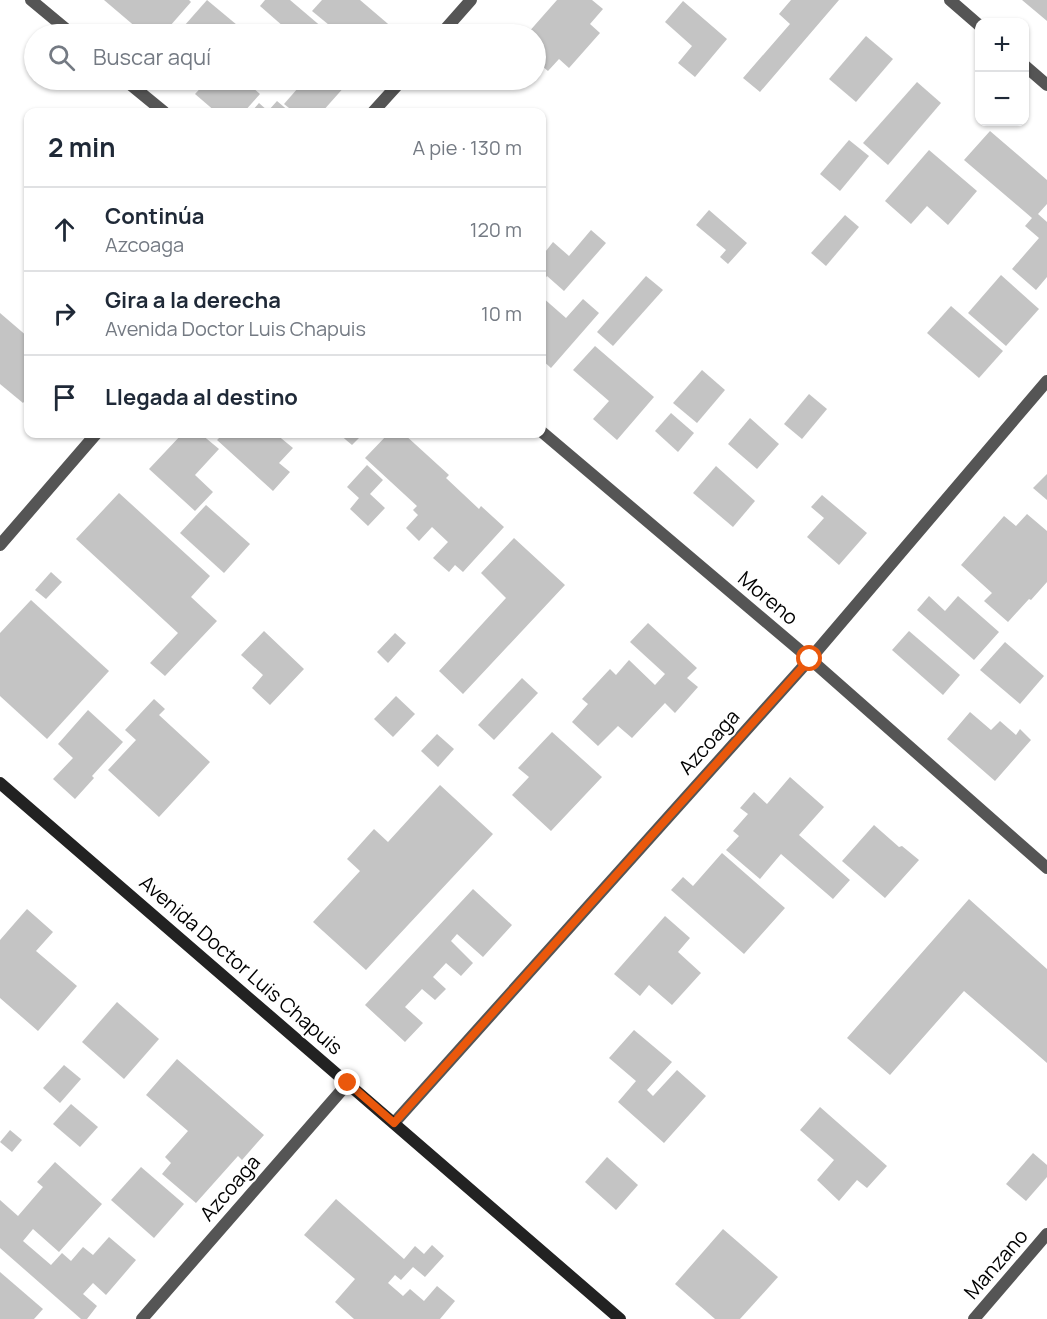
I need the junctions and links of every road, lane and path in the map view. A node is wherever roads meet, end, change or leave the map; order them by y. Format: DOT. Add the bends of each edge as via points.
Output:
graph roads {
  1 [pos="31,0"];
  2 [pos="471,0"];
  3 [pos="950,0"];
  4 [pos="975,22"];
  5 [pos="60,24"];
  6 [pos="450,24"];
  7 [pos="1029,69"];
  8 [pos="1047,85"];
  9 [pos="137,90"];
  10 [pos="393,90"];
  11 [pos="159,108"];
  12 [pos="378,108"];
  13 [pos="1047,381"];
  14 [pos="546,435"];
  15 [pos="93,438"];
  16 [pos="0,545"];
  17 [pos="810,659"];
  18 [pos="0,783"];
  19 [pos="1047,868"];
  20 [pos="348,1083"];
  21 [pos="394,1123"];
  22 [pos="1047,1234"];
  23 [pos="142,1319"];
  24 [pos="620,1319"];
  25 [pos="974,1319"];
  1 -- 5 [label="street"];
  2 -- 6 [label="street"];
  3 -- 4 [label="street"];
  7 -- 8 [label="street"];
  9 -- 11 [label="street"];
  10 -- 12 [label="street"];
  13 -- 17 [label="street, Azcoaga"];
  14 -- 17 [label="street, Moreno"];
  15 -- 16 [label="street"];
  17 -- 19 [label="street, Moreno"];
  17 -- 21 [label="street, Azcoaga"];
  18 -- 20 [label="main road, Avenida Doctor Luis Chapuis"];
  20 -- 21 [label="main road, Avenida Doctor Luis Chapuis"];
  20 -- 23 [label="street, Azcoaga"];
  21 -- 24 [label="main road, Avenida Doctor Luis Chapuis"];
  22 -- 25 [label="street, Manzano"];
}
